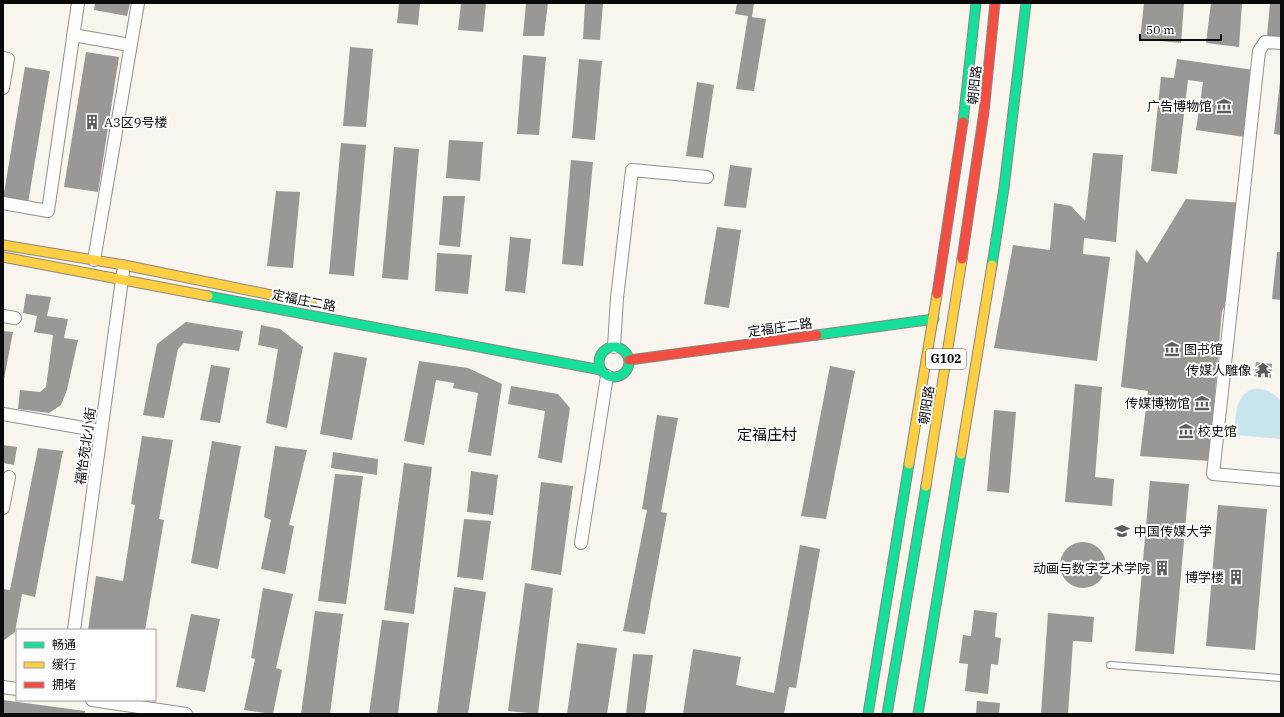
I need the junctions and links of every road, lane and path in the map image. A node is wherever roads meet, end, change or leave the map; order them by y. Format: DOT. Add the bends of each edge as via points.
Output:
graph roads {
  1 [pos="78,3"];
  2 [pos="138,3"];
  3 [pos="976,3"];
  4 [pos="995,3"];
  5 [pos="1026,3"];
  6 [pos="73,35"];
  7 [pos="1281,43"];
  8 [pos="130,45"];
  9 [pos="3,58"];
  10 [pos="3,88"];
  11 [pos="707,177"];
  12 [pos="3,203"];
  13 [pos="3,245"];
  14 [pos="3,257"];
  15 [pos="94,260"];
  16 [pos="124,266"];
  17 [pos="122,279"];
  18 [pos="318,304"];
  19 [pos="934,319"];
  20 [pos="614,347"];
  21 [pos="576,356"];
  22 [pos="629,360"];
  23 [pos="602,369"];
  24 [pos="3,414"];
  25 [pos="101,430"];
  26 [pos="9,477"];
  27 [pos="1281,480"];
  28 [pos="3,508"];
  29 [pos="582,543"];
  30 [pos="74,629"];
  31 [pos="1110,664"];
  32 [pos="1281,678"];
  33 [pos="3,687"];
  34 [pos="16,689"];
  35 [pos="99,701"];
  36 [pos="186,714"];
  37 [pos="868,714"];
  38 [pos="887,714"];
  39 [pos="918,714"];
  1 -- 6 [label="street"];
  2 -- 8 [label="street"];
  3 -- 19 [label="main road, 朝阳路" via="966,104"];
  4 -- 38 [label="main road, 朝阳路 / G102" via="984,112 963,254"];
  5 -- 39 [label="main road" via="1004,188"];
  6 -- 8 [label="street"];
  6 -- 12 [label="street" via="48,211"];
  7 -- 27 [label="street" via="1265,42 1259,51 1212,474"];
  8 -- 15 [label="street"];
  9 -- 10 [label="street" via="8,59"];
  11 -- 20 [label="street" via="632,170"];
  13 -- 15 [label="main road, 定福庄二路"];
  14 -- 17 [label="main road, 定福庄二路"];
  15 -- 16 [label="main road, 定福庄二路"];
  16 -- 17 [label="street, 福怡苑北小街"];
  16 -- 18 [label="main road, 定福庄二路"];
  17 -- 23 [label="main road, 定福庄二路"];
  17 -- 25 [label="street, 福怡苑北小街"];
  19 -- 22 [label="main road, 定福庄二路"];
  19 -- 37 [label="main road, 朝阳路"];
  20 -- 22 [label="main road" via="625,352"];
  20 -- 23 [label="main road" via="603,352"];
  21 -- 23 [label="main road, 定福庄二路"];
  22 -- 23 [label="main road, 定福庄二路" via="628,369 615,378"];
  23 -- 29 [label="street"];
  24 -- 25 [label="street"];
  25 -- 30 [label="street, 福怡苑北小街"];
  26 -- 28 [label="street"];
  31 -- 32 [label="lane"];
  33 -- 34 [label="street"];
  35 -- 36 [label="street"];
}
